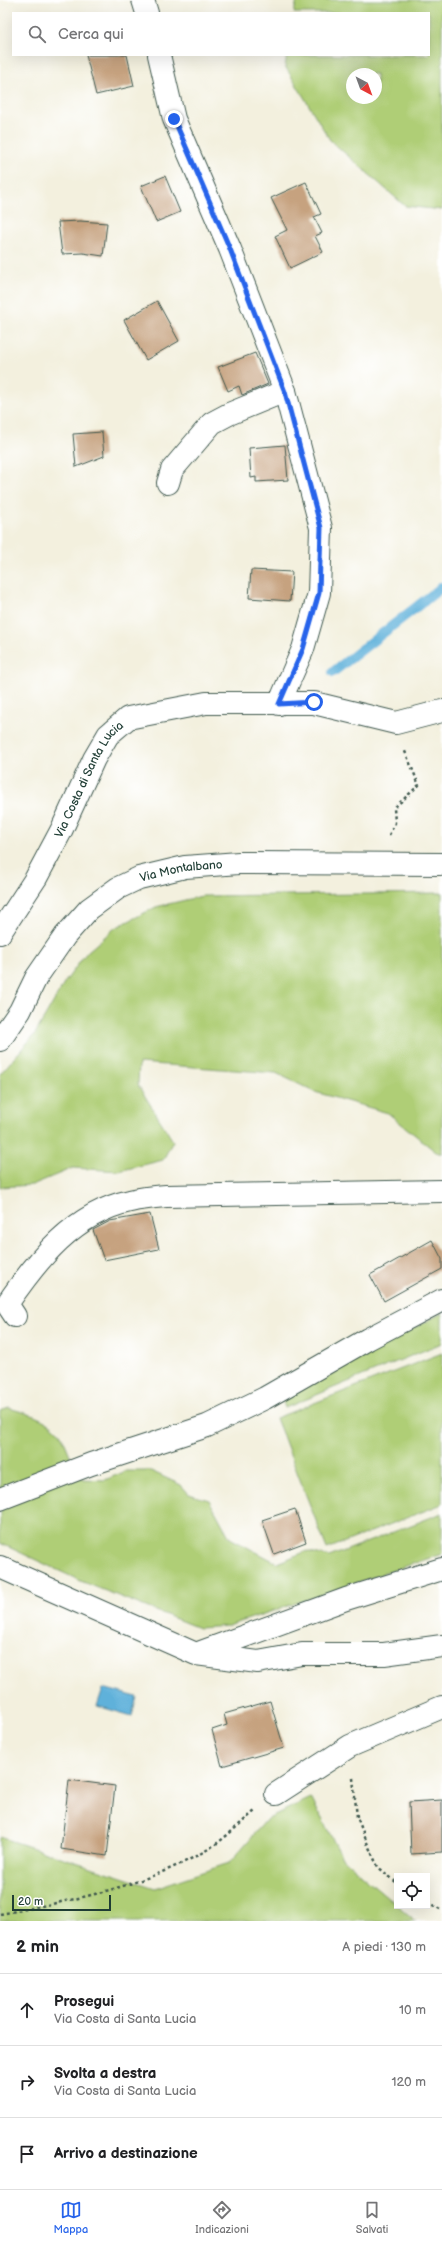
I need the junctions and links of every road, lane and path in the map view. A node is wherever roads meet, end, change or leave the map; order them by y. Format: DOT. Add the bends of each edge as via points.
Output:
graph roads {
  1 [pos="143,0"];
  2 [pos="147,12"];
  3 [pos="159,56"];
  4 [pos="285,392"];
  5 [pos="168,483"];
  6 [pos="279,704"];
  7 [pos="442,711"];
  8 [pos="396,723"];
  9 [pos="388,838"];
  10 [pos="442,864"];
  11 [pos="0,933"];
  12 [pos="0,1040"];
  13 [pos="442,1191"];
  14 [pos="442,1300"];
  15 [pos="15,1316"];
  16 [pos="0,1499"];
  17 [pos="0,1567"];
  18 [pos="442,1569"];
  19 [pos="442,1646"];
  20 [pos="196,1654"];
  21 [pos="442,1707"];
  22 [pos="350,1746"];
  23 [pos="276,1794"];
  24 [pos="394,1881"];
  25 [pos="430,1904"];
  26 [pos="442,1910"];
  27 [pos="0,1914"];
  1 -- 2 [label="street"];
  3 -- 4 [label="street" via="174,119 230,249"];
  4 -- 5 [label="street" via="228,414 212,423 172,470"];
  4 -- 6 [label="street" via="321,528 319,593 303,649"];
  6 -- 8 [label="street, Via Costa di Santa Lucia" via="314,702"];
  6 -- 11 [label="street, Via Costa di Santa Lucia" via="206,703 128,718 108,735 36,878"];
  7 -- 8 [label="street, Via Costa di Santa Lucia"];
  8 -- 9 [label="path" via="402,745 419,785 394,808 395,823"];
  10 -- 12 [label="street, Via Montalbano" via="239,863 185,867 138,878 118,888 89,909 65,936 36,978 20,1010"];
  13 -- 15 [label="street" via="166,1196 129,1201 73,1226 27,1274 7,1304"];
  14 -- 16 [label="street" via="265,1398 207,1426 91,1464"];
  17 -- 20 [label="street"];
  18 -- 20 [label="street" via="346,1599"];
  19 -- 20 [label="street" via="384,1654 302,1654 258,1662"];
  21 -- 22 [label="street"];
  22 -- 23 [label="street"];
  22 -- 24 [label="path" via="357,1816 378,1868"];
  23 -- 27 [label="path" via="206,1850 161,1872 78,1900"];
  25 -- 26 [label="path"];
}
